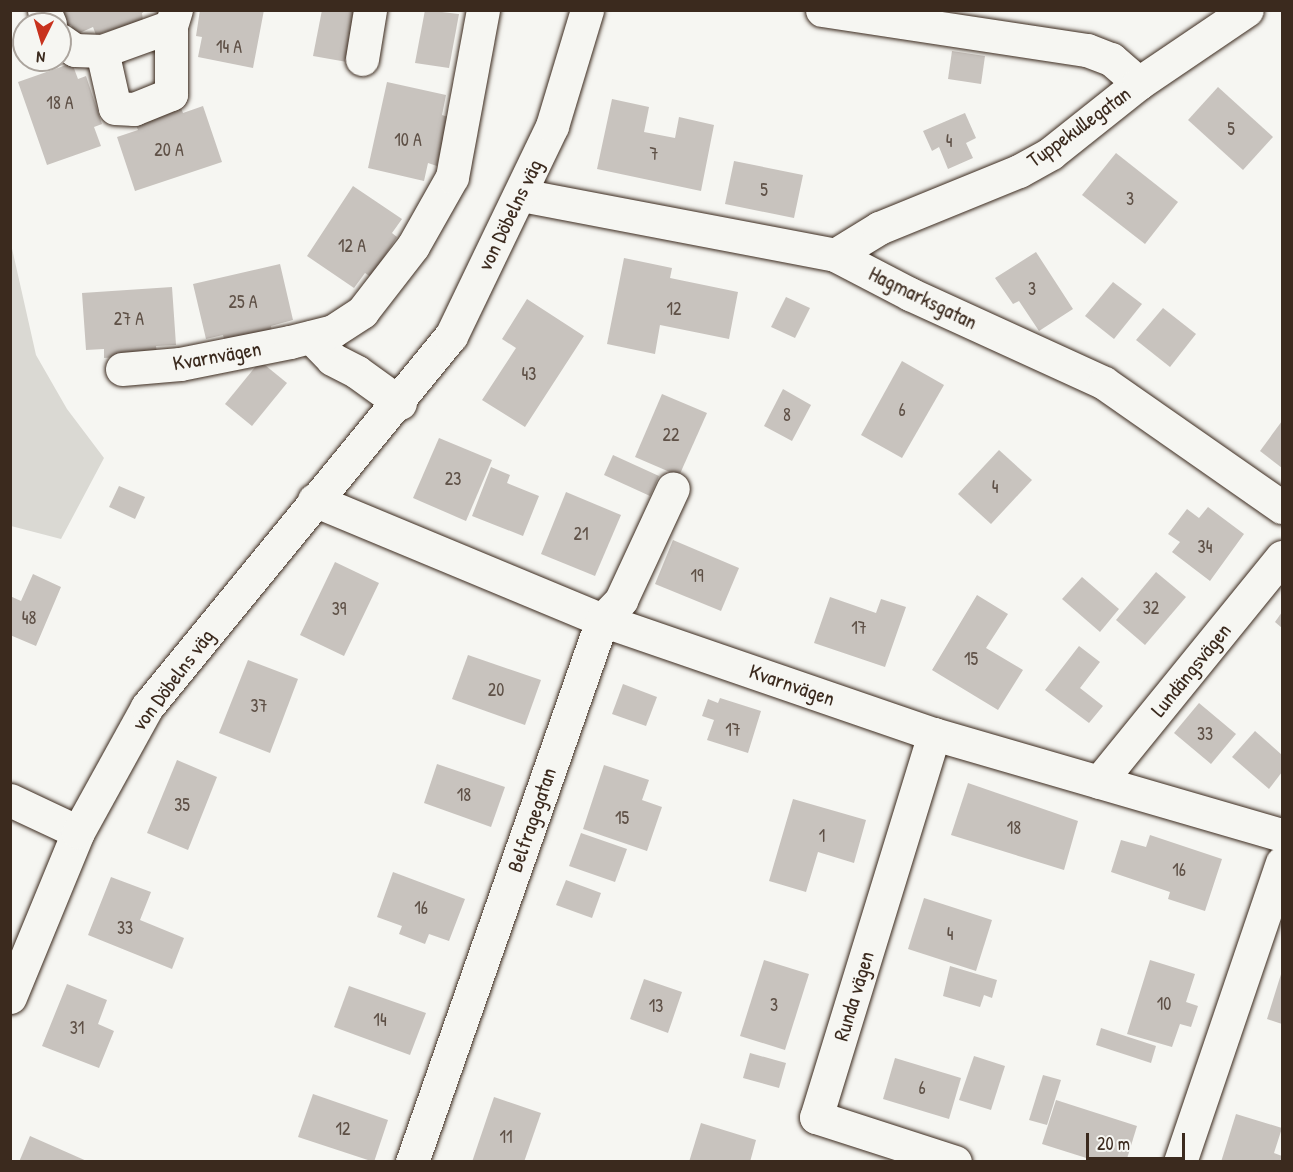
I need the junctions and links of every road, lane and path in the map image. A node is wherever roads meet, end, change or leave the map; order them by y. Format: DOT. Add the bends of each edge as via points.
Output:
graph roads {
  1 [pos="370,10"];
  2 [pos="483,10"];
  3 [pos="587,10"];
  4 [pos="822,10"];
  5 [pos="1247,10"];
  6 [pos="174,18"];
  7 [pos="72,48"];
  8 [pos="102,51"];
  9 [pos="362,59"];
  10 [pos="1139,83"];
  11 [pos="521,195"];
  12 [pos="835,255"];
  13 [pos="311,337"];
  14 [pos="122,369"];
  15 [pos="400,403"];
  16 [pos="673,488"];
  17 [pos="314,500"];
  18 [pos="1282,507"];
  19 [pos="1282,557"];
  20 [pos="602,620"];
  21 [pos="934,734"];
  22 [pos="1099,782"];
  23 [pos="10,800"];
  24 [pos="78,832"];
  25 [pos="1282,835"];
  26 [pos="1282,863"];
  27 [pos="10,996"];
  28 [pos="412,1161"];
  29 [pos="955,1161"];
  30 [pos="1180,1161"];
  1 -- 9 [label="street"];
  2 -- 13 [label="street, Kvarnvägen" via="452,177 432,217 363,312 333,331"];
  3 -- 11 [label="street, von Döbelns väg" via="552,126"];
  4 -- 10 [label="street" via="1087,50 1112,59"];
  5 -- 10 [label="street, Tuppekullegatan"];
  6 -- 8 [label="street"];
  6 -- 8 [label="street" via="171,94 134,109 115,108"];
  7 -- 8 [label="street"];
  10 -- 12 [label="street, Tuppekullegatan" via="1051,153 1019,171 879,228"];
  11 -- 12 [label="street, Hagmarksgatan"];
  11 -- 15 [label="street, von Döbelns väg" via="451,336"];
  12 -- 18 [label="street, Hagmarksgatan" via="1104,383"];
  13 -- 14 [label="street, Kvarnvägen" via="180,364"];
  13 -- 15 [label="street" via="332,359"];
  15 -- 17 [label="street, von Döbelns väg"];
  16 -- 20 [label="street, Belfragegatan" via="621,600"];
  17 -- 20 [label="street, Kvarnvägen"];
  17 -- 24 [label="street, von Döbelns väg" via="147,707"];
  19 -- 22 [label="street, Lundängsvägen"];
  20 -- 21 [label="street, Kvarnvägen"];
  20 -- 28 [label="street, Belfragegatan"];
  21 -- 22 [label="street, Kvarnvägen"];
  21 -- 29 [label="street, Runda vägen" via="816,1117"];
  22 -- 25 [label="street, Kvarnvägen"];
  23 -- 24 [label="street"];
  24 -- 27 [label="street, von Döbelns väg"];
  26 -- 30 [label="street"];
}
